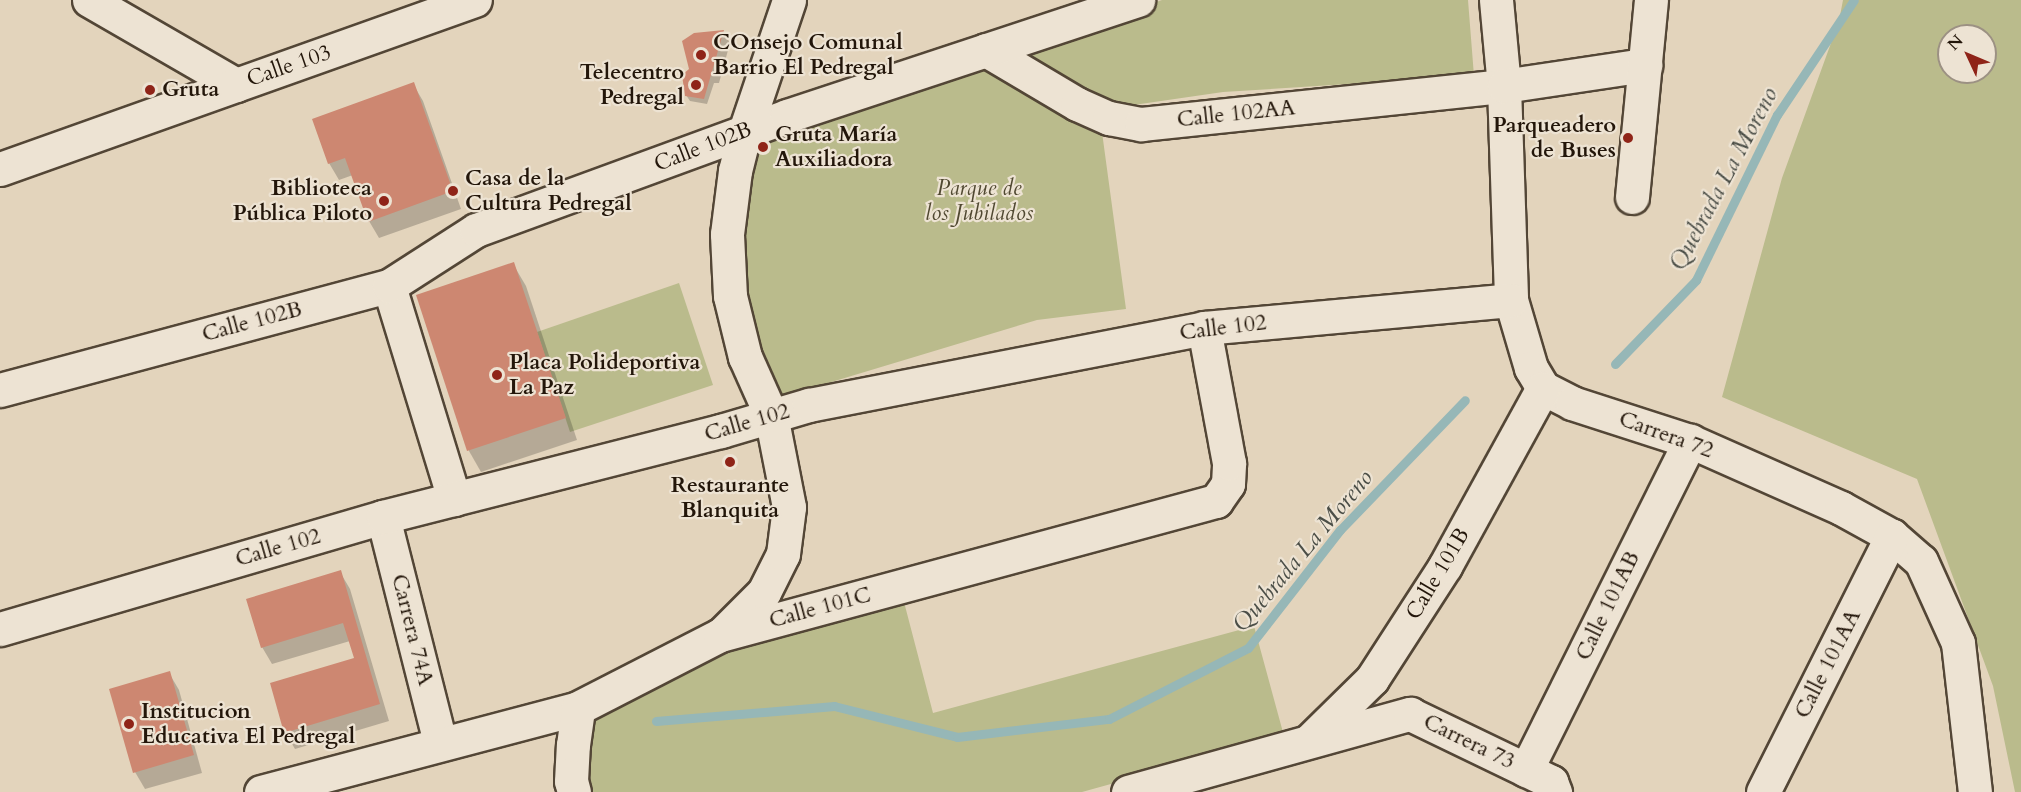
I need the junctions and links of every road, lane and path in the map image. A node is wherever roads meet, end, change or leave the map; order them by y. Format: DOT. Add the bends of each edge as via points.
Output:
graph roads {
  1 [pos="90,0"];
  2 [pos="475,0"];
  3 [pos="789,0"];
  4 [pos="1138,0"];
  5 [pos="1496,0"];
  6 [pos="1651,0"];
  7 [pos="986,50"];
  8 [pos="1645,65"];
  9 [pos="236,85"];
  10 [pos="1504,86"];
  11 [pos="745,131"];
  12 [pos="0,169"];
  13 [pos="1632,197"];
  14 [pos="389,285"];
  15 [pos="1511,300"];
  16 [pos="1204,328"];
  17 [pos="1543,388"];
  18 [pos="0,390"];
  19 [pos="771,415"];
  20 [pos="1690,441"];
  21 [pos="454,499"];
  22 [pos="383,518"];
  23 [pos="1892,536"];
  24 [pos="0,630"];
  25 [pos="720,635"];
  26 [pos="578,708"];
  27 [pos="1410,714"];
  28 [pos="1308,742"];
  29 [pos="440,743"];
  30 [pos="1526,770"];
  31 [pos="1140,790"];
  32 [pos="261,792"];
  33 [pos="574,792"];
  34 [pos="1555,792"];
  35 [pos="1763,792"];
  36 [pos="1975,792"];
  1 -- 9 [label="street"];
  2 -- 9 [label="street, Calle 103"];
  3 -- 11 [label="street"];
  4 -- 7 [label="street, Calle 102B"];
  5 -- 10 [label="street"];
  6 -- 8 [label="street"];
  7 -- 10 [label="street, Calle 102AA" via="1077,104 1109,118 1141,124"];
  7 -- 11 [label="street, Calle 102B"];
  8 -- 10 [label="street, Calle 102AA"];
  8 -- 13 [label="street"];
  9 -- 12 [label="street, Calle 103"];
  10 -- 15 [label="street"];
  11 -- 14 [label="street, Calle 102B" via="476,230"];
  11 -- 19 [label="street" via="727,234 730,296 745,357"];
  14 -- 18 [label="street, Calle 102B"];
  14 -- 21 [label="street"];
  15 -- 16 [label="street, Calle 102"];
  15 -- 17 [label="street" via="1532,368"];
  16 -- 19 [label="street, Calle 102"];
  16 -- 25 [label="street, Calle 101C" via="1229,463 1228,484 1216,501"];
  17 -- 20 [label="street, Carrera 72" via="1572,403"];
  17 -- 28 [label="street, Calle 101B" via="1445,566 1372,679"];
  19 -- 21 [label="street, Calle 102"];
  19 -- 25 [label="street" via="789,507 783,554 764,592"];
  20 -- 23 [label="street, Carrera 72" via="1841,508"];
  20 -- 30 [label="street, Calle 101AB"];
  21 -- 22 [label="street, Calle 102"];
  22 -- 24 [label="street, Calle 102"];
  22 -- 29 [label="street, Carrera 74A"];
  23 -- 35 [label="street, Calle 101AA"];
  23 -- 36 [label="street, Carrera 72" via="1921,561 1958,643"];
  25 -- 26 [label="street, Calle 101C"];
  26 -- 29 [label="street, Calle 101C"];
  26 -- 33 [label="street" via="571,781"];
  27 -- 28 [label="street, Calle 101B"];
  27 -- 30 [label="street, Carrera 73"];
  28 -- 31 [label="street, Calle 101B"];
  29 -- 32 [label="street, Calle 101C"];
  30 -- 34 [label="street, Carrera 73" via="1551,782"];
}
